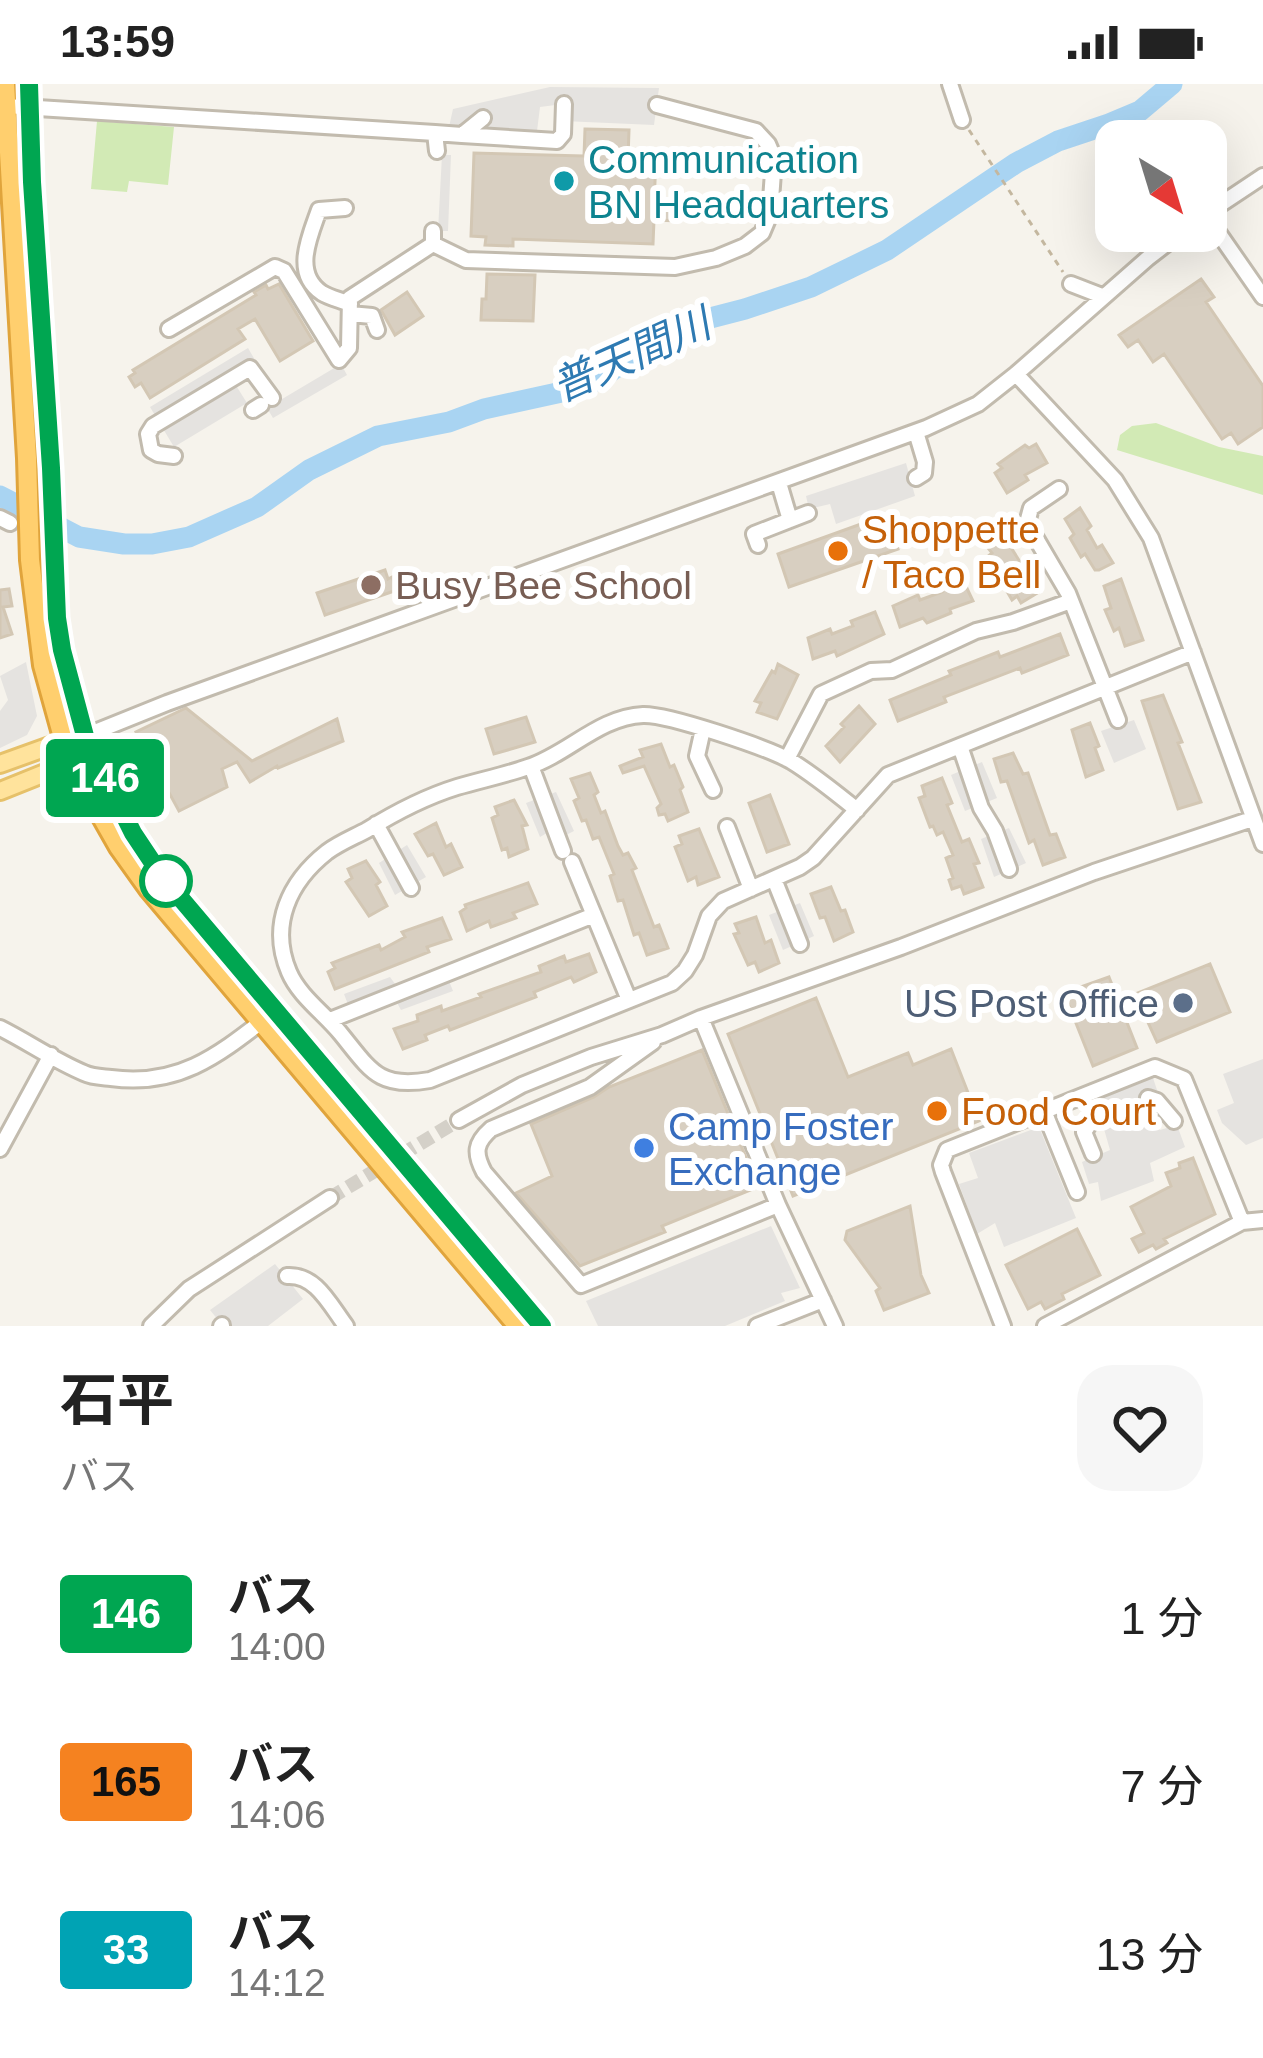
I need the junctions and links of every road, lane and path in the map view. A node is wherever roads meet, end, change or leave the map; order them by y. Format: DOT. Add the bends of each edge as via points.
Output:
graph roads {
  1 [pos="5,84"];
  2 [pos="29,84"];
  3 [pos="950,84"];
  4 [pos="564,104"];
  5 [pos="657,105"];
  6 [pos="6,106"];
  7 [pos="31,108"];
  8 [pos="483,118"];
  9 [pos="962,120"];
  10 [pos="435,133"];
  11 [pos="462,134"];
  12 [pos="437,152"];
  13 [pos="5,176"];
  14 [pos="1263,176"];
  15 [pos="1227,200"];
  16 [pos="345,208"];
  17 [pos="6,222"];
  18 [pos="1227,245"];
  19 [pos="1157,252"];
  20 [pos="1071,284"];
  21 [pos="8,287"];
  22 [pos="1102,296"];
  23 [pos="1263,297"];
  24 [pos="350,309"];
  25 [pos="170,329"];
  26 [pos="376,330"];
  27 [pos="1016,374"];
  28 [pos="262,404"];
  29 [pos="916,432"];
  30 [pos="174,456"];
  31 [pos="916,478"];
  32 [pos="779,483"];
  33 [pos="1059,489"];
  34 [pos="808,513"];
  35 [pos="790,520"];
  36 [pos="758,545"];
  37 [pos="1071,602"];
  38 [pos="1192,652"];
  39 [pos="1106,687"];
  40 [pos="1118,720"];
  41 [pos="703,729"];
  42 [pos="85,736"];
  43 [pos="62,739"];
  44 [pos="960,746"];
  45 [pos="69,759"];
  46 [pos="787,759"];
  47 [pos="0,764"];
  48 [pos="531,766"];
  49 [pos="713,790"];
  50 [pos="0,791"];
  51 [pos="857,810"];
  52 [pos="1252,819"];
  53 [pos="376,824"];
  54 [pos="727,827"];
  55 [pos="1263,844"];
  56 [pos="1009,869"];
  57 [pos="774,879"];
  58 [pos="411,888"];
  59 [pos="751,889"];
  60 [pos="594,915"];
  61 [pos="800,944"];
  62 [pos="629,1000"];
  63 [pos="268,1017"];
  64 [pos="701,1018"];
  65 [pos="330,1020"];
  66 [pos="0,1028"];
  67 [pos="662,1035"];
  68 [pos="51,1055"];
  69 [pos="1148,1098"];
  70 [pos="1044,1111"];
  71 [pos="459,1120"];
  72 [pos="1174,1120"];
  73 [pos="1088,1126"];
  74 [pos="0,1149"];
  75 [pos="1093,1154"];
  76 [pos="1076,1192"];
  77 [pos="330,1198"];
  78 [pos="778,1205"];
  79 [pos="1263,1220"];
  80 [pos="1242,1222"];
  81 [pos="287,1276"];
  82 [pos="823,1300"];
  83 [pos="155,1324"];
  84 [pos="341,1324"];
  85 [pos="518,1326"];
  86 [pos="542,1326"];
  87 [pos="757,1326"];
  88 [pos="835,1326"];
  89 [pos="1004,1326"];
  90 [pos="1045,1326"];
  1 -- 6 [label="highway"];
  2 -- 7 [label="highway"];
  3 -- 9 [label="street"];
  4 -- 11 [label="street" via="557,141"];
  5 -- 24 [label="street" via="756,131 768,144 770,214 745,246 675,267 466,260 433,238 350,298"];
  6 -- 7 [label="street"];
  6 -- 13 [label="highway"];
  7 -- 10 [label="street"];
  7 -- 42 [label="highway" via="57,618"];
  8 -- 11 [label="street"];
  9 -- 20 [label="path"];
  10 -- 11 [label="street"];
  10 -- 12 [label="street"];
  13 -- 17 [label="highway"];
  14 -- 15 [label="street"];
  16 -- 24 [label="street" via="319,209 305,266 320,291"];
  17 -- 21 [label="highway"];
  18 -- 23 [label="street"];
  19 -- 22 [label="street"];
  20 -- 22 [label="street"];
  21 -- 43 [label="highway" via="30,560"];
  22 -- 27 [label="street"];
  24 -- 25 [label="street" via="350,348 339,359 275,267"];
  24 -- 26 [label="street" via="372,316"];
  27 -- 29 [label="street" via="978,404"];
  27 -- 38 [label="street" via="1137,512"];
  28 -- 30 [label="street" via="250,368 153,426 151,450"];
  29 -- 31 [label="street" via="925,462"];
  29 -- 32 [label="street"];
  32 -- 35 [label="street"];
  32 -- 42 [label="street"];
  33 -- 37 [label="street" via="1031,508 1027,523"];
  34 -- 35 [label="street"];
  35 -- 36 [label="street" via="754,534"];
  37 -- 39 [label="street"];
  37 -- 46 [label="street" via="821,694"];
  38 -- 39 [label="street"];
  38 -- 52 [label="street"];
  39 -- 40 [label="street"];
  39 -- 44 [label="street"];
  41 -- 46 [label="street"];
  41 -- 48 [label="street" via="643,715 598,728"];
  41 -- 49 [label="street" via="698,756"];
  42 -- 43 [label="main road"];
  42 -- 45 [label="main road"];
  42 -- 63 [label="highway" via="133,833"];
  43 -- 45 [label="highway"];
  43 -- 47 [label="main road"];
  44 -- 51 [label="street" via="888,775"];
  44 -- 56 [label="street"];
  45 -- 50 [label="main road"];
  45 -- 63 [label="highway" via="129,861"];
  46 -- 51 [label="street"];
  48 -- 53 [label="street" via="407,805"];
  48 -- 60 [label="street"];
  51 -- 57 [label="street" via="813,858"];
  52 -- 55 [label="street"];
  52 -- 64 [label="street"];
  53 -- 58 [label="street"];
  53 -- 65 [label="street" via="308,870 281,916 291,977"];
  54 -- 59 [label="street"];
  57 -- 59 [label="street"];
  57 -- 61 [label="street"];
  59 -- 62 [label="street" via="709,916 685,971"];
  60 -- 62 [label="street"];
  60 -- 65 [label="street"];
  62 -- 65 [label="street" via="415,1083 397,1084 371,1070"];
  63 -- 68 [label="street" via="234,1045 166,1078 87,1075"];
  63 -- 85 [label="highway"];
  63 -- 86 [label="highway"];
  64 -- 67 [label="street"];
  64 -- 78 [label="street"];
  66 -- 68 [label="street"];
  67 -- 71 [label="street" via="522,1085"];
  67 -- 78 [label="street" via="590,1087 491,1129 477,1148 484,1172 581,1285"];
  68 -- 74 [label="street"];
  69 -- 72 [label="street"];
  70 -- 76 [label="street"];
  70 -- 80 [label="street" via="1156,1067 1184,1079"];
  70 -- 89 [label="street" via="946,1150 941,1165"];
  73 -- 75 [label="street"];
  77 -- 83 [label="street" via="189,1289"];
  78 -- 82 [label="street"];
  79 -- 80 [label="street"];
  80 -- 90 [label="street"];
  81 -- 84 [label="street" via="300,1275"];
  82 -- 87 [label="street"];
  82 -- 88 [label="street"];
}
